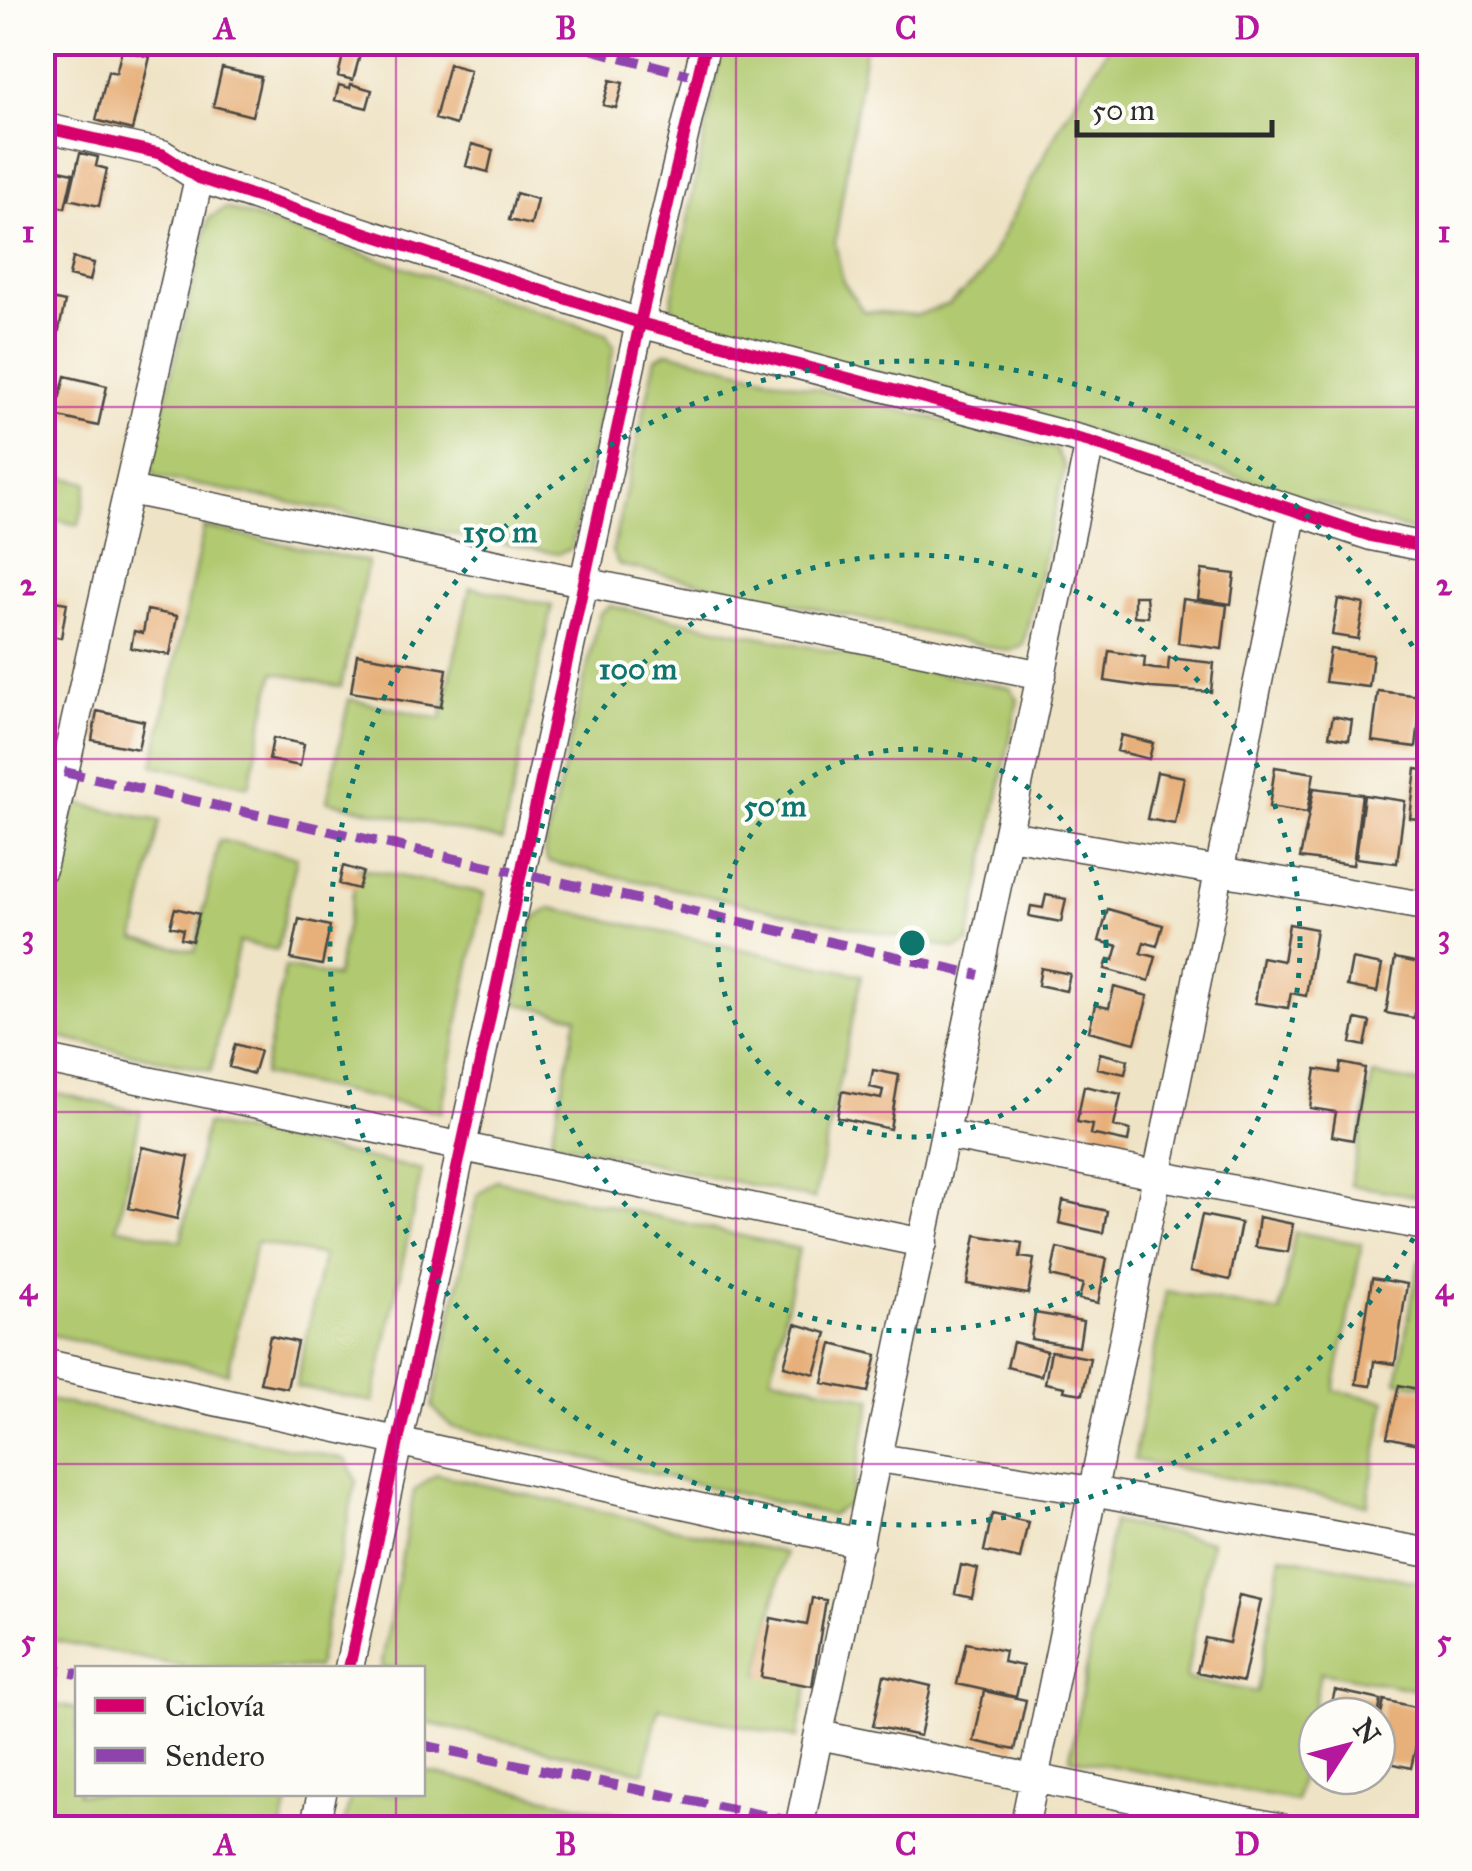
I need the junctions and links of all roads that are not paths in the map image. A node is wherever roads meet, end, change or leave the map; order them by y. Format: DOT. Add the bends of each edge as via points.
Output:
graph roads {
  1 [pos="706,42"];
  2 [pos="42,127"];
  3 [pos="200,178"];
  4 [pos="640,324"];
  5 [pos="1090,442"];
  6 [pos="128,490"];
  7 [pos="1293,510"];
  8 [pos="1430,548"];
  9 [pos="584,582"];
  10 [pos="1042,675"];
  11 [pos="1009,835"];
  12 [pos="42,869"];
  13 [pos="1219,871"];
  14 [pos="1430,907"];
  15 [pos="42,1058"];
  16 [pos="946,1136"];
  17 [pos="462,1146"];
  18 [pos="1156,1175"];
  19 [pos="1430,1227"];
  20 [pos="923,1243"];
  21 [pos="42,1363"];
  22 [pos="398,1441"];
  23 [pos="878,1458"];
  24 [pos="1092,1491"];
  25 [pos="860,1543"];
  26 [pos="1430,1553"];
  27 [pos="349,1666"];
  28 [pos="819,1736"];
  29 [pos="1033,1778"];
  30 [pos="322,1796"];
  31 [pos="314,1828"];
  32 [pos="799,1828"];
  33 [pos="1024,1828"];
  34 [pos="1282,1828"];
  1 -- 4 [label="street"];
  2 -- 3 [label="street" via="162,154"];
  3 -- 4 [label="street"];
  3 -- 6 [label="street"];
  4 -- 5 [label="street"];
  4 -- 9 [label="street"];
  5 -- 7 [label="street"];
  5 -- 10 [label="street"];
  6 -- 9 [label="street"];
  6 -- 12 [label="street"];
  7 -- 8 [label="street"];
  7 -- 13 [label="street"];
  9 -- 10 [label="street"];
  9 -- 17 [label="street"];
  10 -- 11 [label="street"];
  11 -- 13 [label="street"];
  11 -- 16 [label="street"];
  13 -- 14 [label="street"];
  13 -- 18 [label="street"];
  15 -- 17 [label="street"];
  16 -- 18 [label="street"];
  16 -- 20 [label="street"];
  17 -- 20 [label="street"];
  17 -- 22 [label="street"];
  18 -- 19 [label="street"];
  18 -- 24 [label="street"];
  20 -- 23 [label="street"];
  21 -- 22 [label="street"];
  22 -- 25 [label="street"];
  22 -- 27 [label="street"];
  23 -- 24 [label="street"];
  23 -- 25 [label="street"];
  24 -- 26 [label="street"];
  24 -- 29 [label="street"];
  25 -- 28 [label="street"];
  28 -- 29 [label="street"];
  28 -- 32 [label="street"];
  29 -- 33 [label="street"];
  29 -- 34 [label="street"];
  30 -- 31 [label="street"];
}
